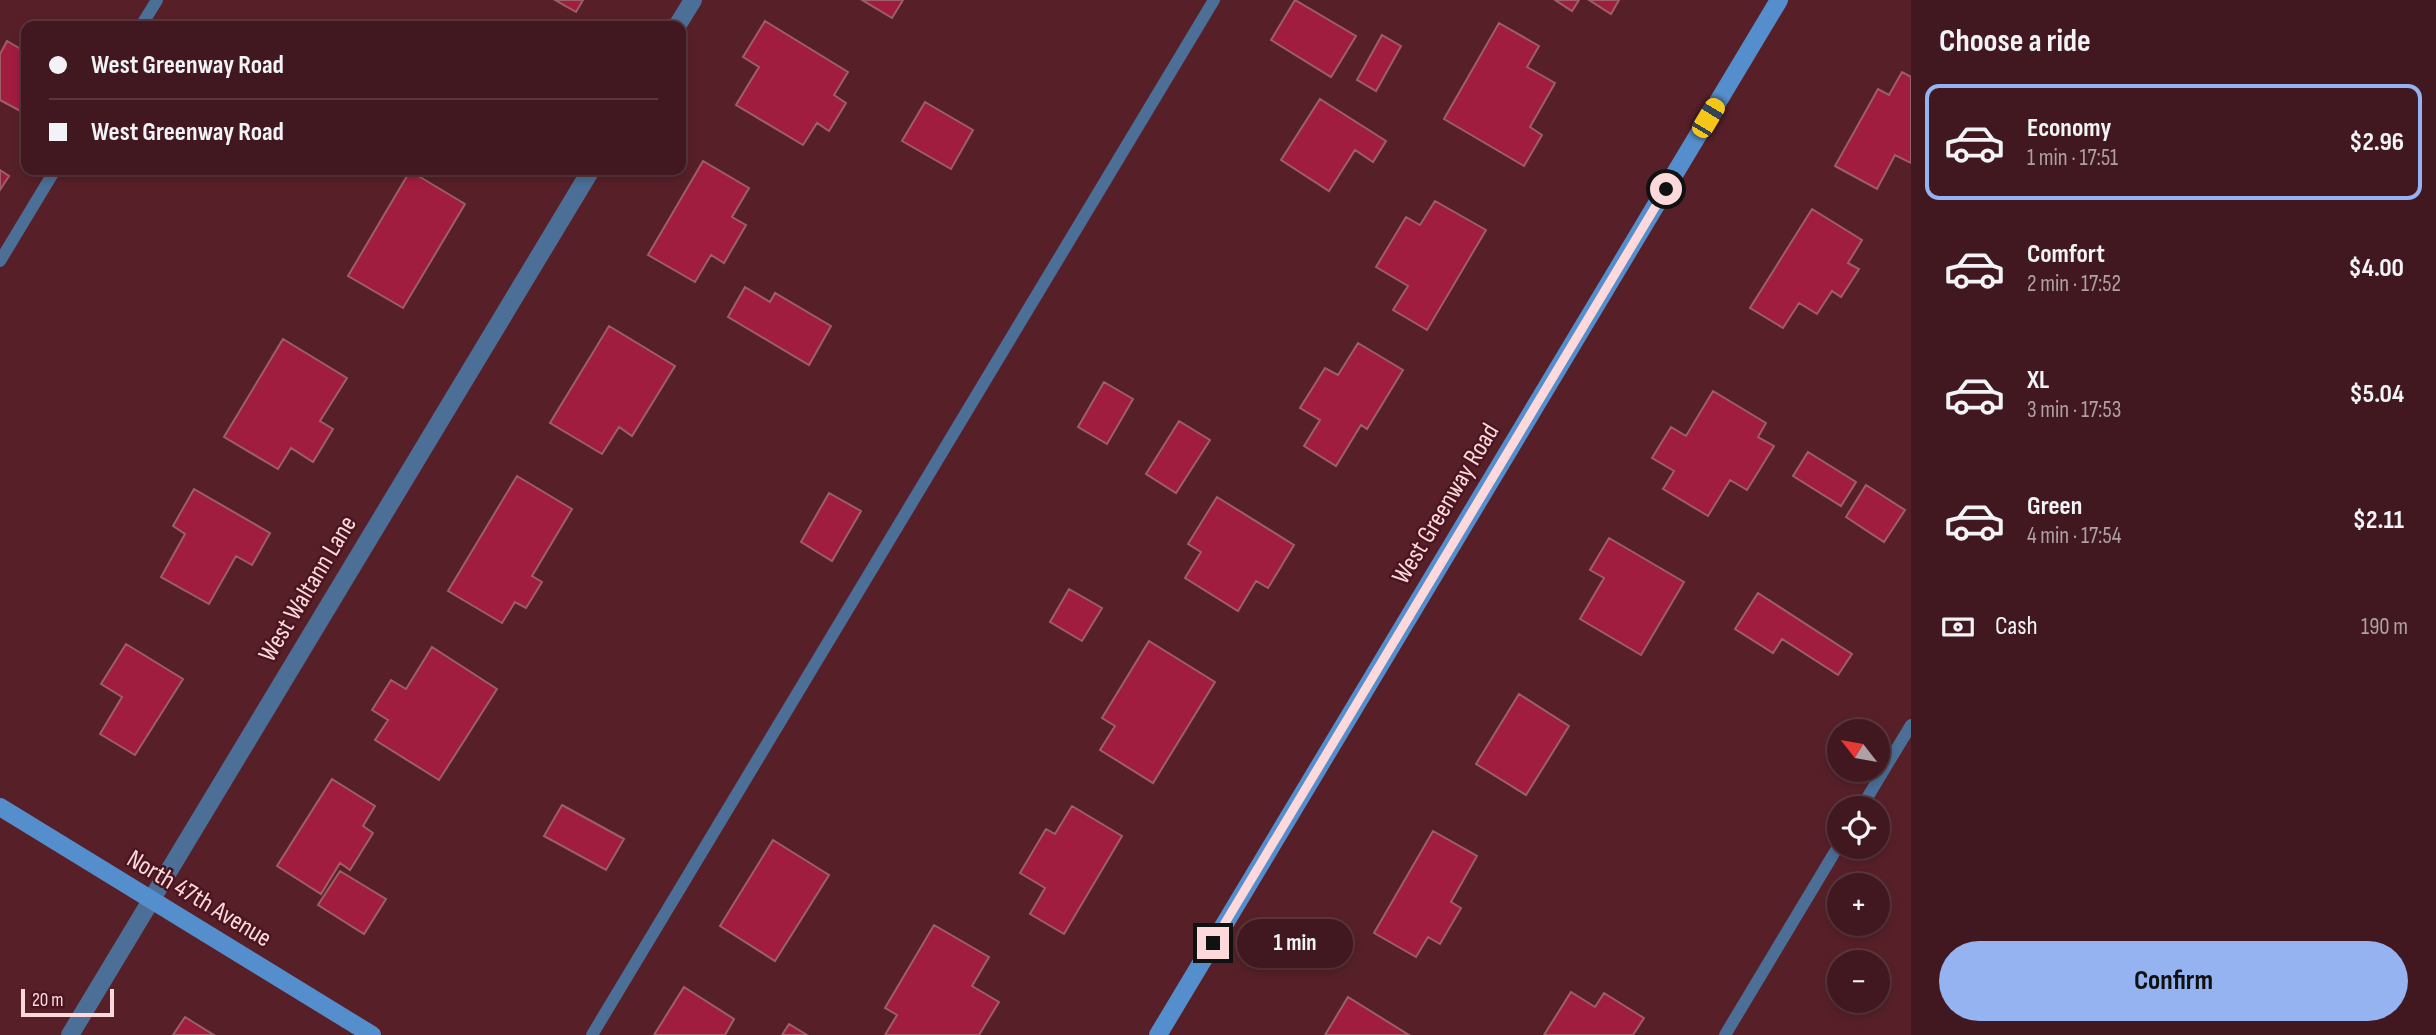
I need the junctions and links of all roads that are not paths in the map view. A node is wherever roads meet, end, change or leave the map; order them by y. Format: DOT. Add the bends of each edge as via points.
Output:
graph roads {
  1 [pos="157,0"];
  2 [pos="693,0"];
  3 [pos="1214,0"];
  4 [pos="1779,0"];
  5 [pos="144,21"];
  6 [pos="680,21"];
  7 [pos="52,175"];
  8 [pos="588,175"];
  9 [pos="0,261"];
  10 [pos="1911,725"];
  11 [pos="1868,796"];
  12 [pos="0,807"];
  13 [pos="1831,859"];
  14 [pos="151,900"];
  15 [pos="70,1035"];
  16 [pos="372,1035"];
  17 [pos="592,1035"];
  18 [pos="1158,1035"];
  19 [pos="1725,1035"];
  1 -- 5 [label="lane"];
  2 -- 6 [label="street"];
  3 -- 17 [label="lane"];
  4 -- 18 [label="main road, West Greenway Road"];
  7 -- 9 [label="lane"];
  8 -- 14 [label="street, West Waltann Lane"];
  10 -- 11 [label="lane"];
  12 -- 14 [label="main road, North 47th Avenue"];
  13 -- 19 [label="lane"];
  14 -- 15 [label="street, West Waltann Lane"];
  14 -- 16 [label="main road, North 47th Avenue"];
}
